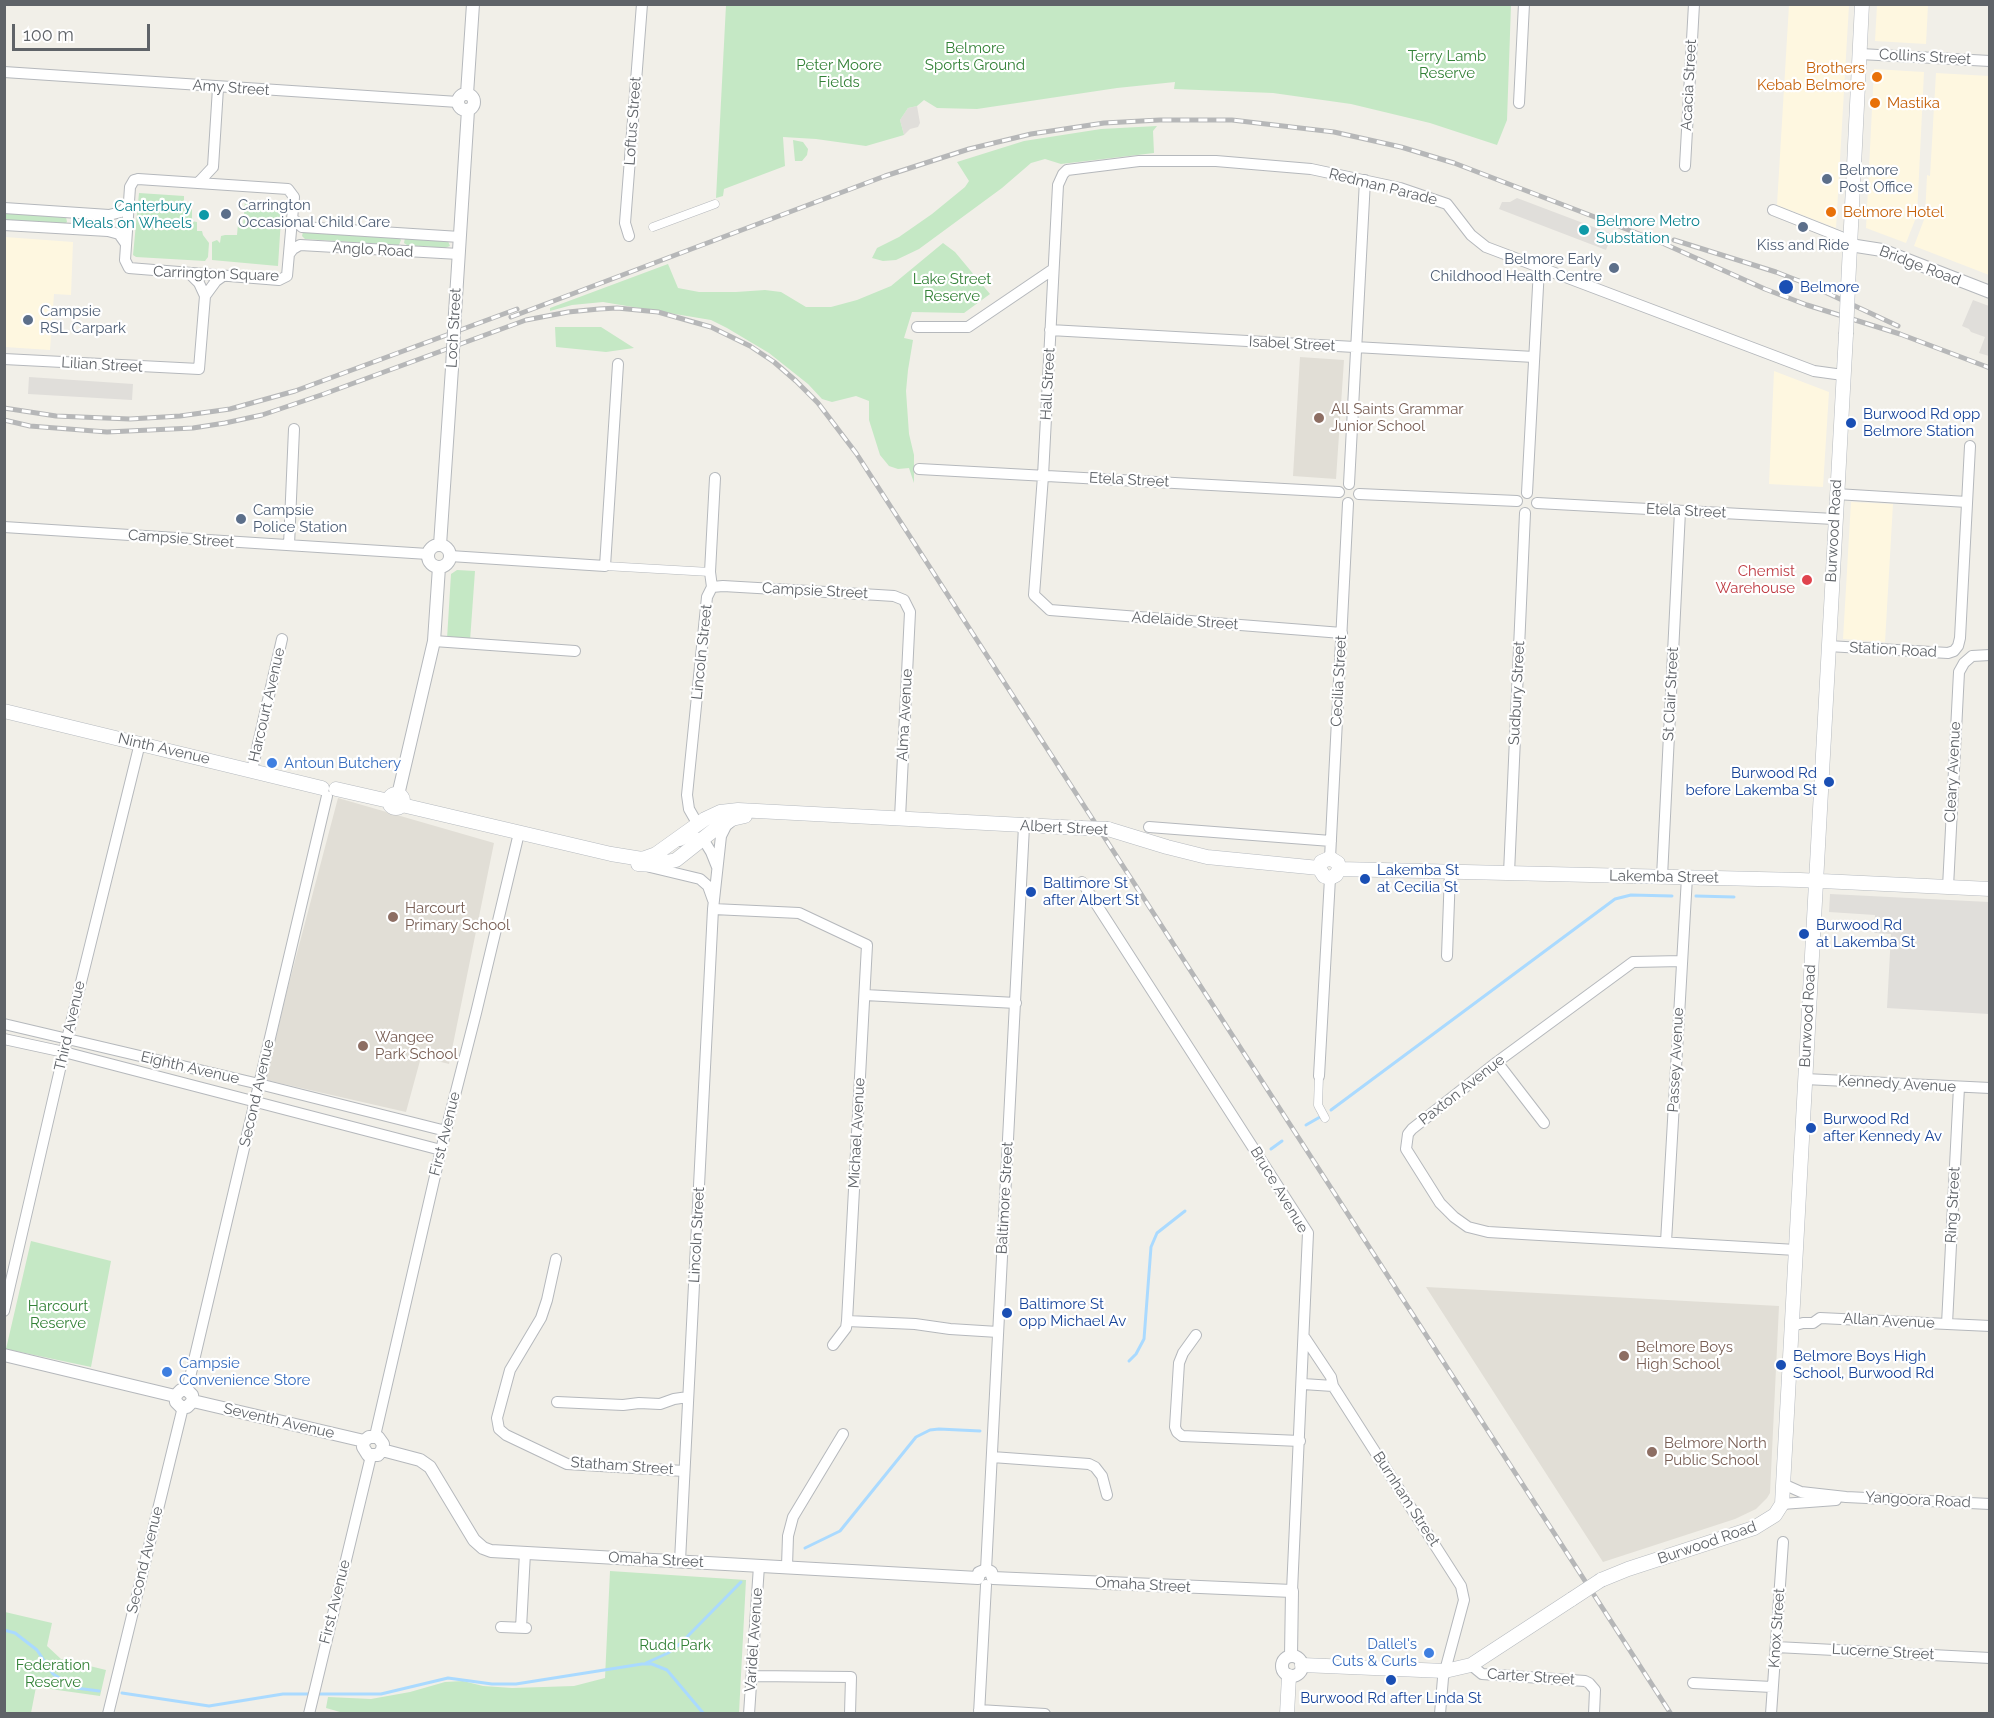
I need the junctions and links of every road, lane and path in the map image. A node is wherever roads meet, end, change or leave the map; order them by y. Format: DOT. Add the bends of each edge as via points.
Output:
graph roads {
  1 [pos="473,4"];
  2 [pos="642,4"];
  3 [pos="1524,4"];
  4 [pos="1694,4"];
  5 [pos="1862,4"];
  6 [pos="1860,54"];
  7 [pos="1989,61"];
  8 [pos="4,72"];
  9 [pos="218,88"];
  10 [pos="464,102"];
  11 [pos="1519,103"];
  12 [pos="1685,166"];
  13 [pos="213,167"];
  14 [pos="1063,174"];
  15 [pos="1365,180"];
  16 [pos="198,183"];
  17 [pos="224,184"];
  18 [pos="715,204"];
  19 [pos="128,205"];
  20 [pos="4,208"];
  21 [pos="1773,210"];
  22 [pos="292,218"];
  23 [pos="4,225"];
  24 [pos="653,227"];
  25 [pos="629,236"];
  26 [pos="460,237"];
  27 [pos="126,244"];
  28 [pos="1850,245"];
  29 [pos="290,253"];
  30 [pos="459,254"];
  31 [pos="1539,268"];
  32 [pos="1053,270"];
  33 [pos="190,274"];
  34 [pos="223,276"];
  35 [pos="1989,292"];
  36 [pos="205,296"];
  37 [pos="917,327"];
  38 [pos="1050,330"];
  39 [pos="1357,347"];
  40 [pos="1534,357"];
  41 [pos="4,359"];
  42 [pos="618,364"];
  43 [pos="1843,375"];
  44 [pos="294,429"];
  45 [pos="1970,446"];
  46 [pos="919,469"];
  47 [pos="1043,476"];
  48 [pos="715,478"];
  49 [pos="1349,484"];
  50 [pos="1339,492"];
  51 [pos="1527,493"];
  52 [pos="1359,494"];
  53 [pos="1836,494"];
  54 [pos="1517,501"];
  55 [pos="1967,501"];
  56 [pos="1348,503"];
  57 [pos="1537,503"];
  58 [pos="1680,511"];
  59 [pos="1525,513"];
  60 [pos="1834,519"];
  61 [pos="4,528"];
  62 [pos="289,545"];
  63 [pos="440,545"];
  64 [pos="428,554"];
  65 [pos="450,556"];
  66 [pos="605,566"];
  67 [pos="439,567"];
  68 [pos="710,572"];
  69 [pos="712,587"];
  70 [pos="1034,595"];
  71 [pos="910,612"];
  72 [pos="1342,633"];
  73 [pos="282,639"];
  74 [pos="434,641"];
  75 [pos="1828,646"];
  76 [pos="575,651"];
  77 [pos="1989,655"];
  78 [pos="4,711"];
  79 [pos="140,743"];
  80 [pos="252,770"];
  81 [pos="328,791"];
  82 [pos="396,800"];
  83 [pos="804,813"];
  84 [pos="740,816"];
  85 [pos="900,818"];
  86 [pos="697,823"];
  87 [pos="1024,826"];
  88 [pos="1149,827"];
  89 [pos="519,833"];
  90 [pos="703,839"];
  91 [pos="1331,841"];
  92 [pos="663,849"];
  93 [pos="611,854"];
  94 [pos="643,865"];
  95 [pos="1330,868"];
  96 [pos="719,871"];
  97 [pos="1450,872"];
  98 [pos="1509,873"];
  99 [pos="1662,877"];
  100 [pos="1687,877"];
  101 [pos="1815,881"];
  102 [pos="1083,882"];
  103 [pos="1948,887"];
  104 [pos="1989,889"];
  105 [pos="714,909"];
  106 [pos="1447,956"];
  107 [pos="1682,961"];
  108 [pos="865,995"];
  109 [pos="1016,1003"];
  110 [pos="4,1024"];
  111 [pos="4,1039"];
  112 [pos="67,1039"];
  113 [pos="64,1052"];
  114 [pos="1497,1062"];
  115 [pos="1319,1076"];
  116 [pos="1805,1079"];
  117 [pos="259,1084"];
  118 [pos="1959,1087"];
  119 [pos="1989,1088"];
  120 [pos="254,1103"];
  121 [pos="1325,1118"];
  122 [pos="1544,1123"];
  123 [pos="446,1131"];
  124 [pos="441,1150"];
  125 [pos="1666,1242"];
  126 [pos="1796,1250"];
  127 [pos="556,1259"];
  128 [pos="4,1311"];
  129 [pos="847,1321"];
  130 [pos="1947,1324"];
  131 [pos="1792,1326"];
  132 [pos="1989,1326"];
  133 [pos="998,1332"];
  134 [pos="1196,1335"];
  135 [pos="1305,1338"];
  136 [pos="833,1345"];
  137 [pos="4,1355"];
  138 [pos="1303,1384"];
  139 [pos="1333,1386"];
  140 [pos="688,1397"];
  141 [pos="185,1398"];
  142 [pos="556,1402"];
  143 [pos="843,1434"];
  144 [pos="370,1439"];
  145 [pos="1300,1441"];
  146 [pos="377,1453"];
  147 [pos="992,1457"];
  148 [pos="684,1471"];
  149 [pos="1783,1484"];
  150 [pos="1107,1495"];
  151 [pos="1846,1497"];
  152 [pos="1782,1504"];
  153 [pos="1989,1504"];
  154 [pos="1783,1542"];
  155 [pos="525,1553"];
  156 [pos="680,1561"];
  157 [pos="759,1566"];
  158 [pos="787,1566"];
  159 [pos="986,1578"];
  160 [pos="1292,1591"];
  161 [pos="501,1627"];
  162 [pos="1776,1647"];
  163 [pos="1291,1656"];
  164 [pos="1989,1658"];
  165 [pos="1302,1665"];
  166 [pos="1471,1665"];
  167 [pos="1445,1671"];
  168 [pos="752,1676"];
  169 [pos="1289,1676"];
  170 [pos="1693,1683"];
  171 [pos="1772,1687"];
  172 [pos="310,1708"];
  173 [pos="979,1712"];
  174 [pos="108,1713"];
  175 [pos="749,1713"];
  176 [pos="850,1713"];
  177 [pos="1046,1713"];
  178 [pos="1287,1713"];
  179 [pos="1440,1713"];
  180 [pos="1594,1713"];
  181 [pos="1771,1713"];
  1 -- 10 [label="street, Loch Street"];
  2 -- 25 [label="street, Loftus Street" via="626,223"];
  3 -- 11 [label="street"];
  4 -- 12 [label="street, Acacia Street"];
  5 -- 6 [label="main road, Burwood Road"];
  6 -- 7 [label="street, Collins Street"];
  6 -- 28 [label="main road, Burwood Road"];
  8 -- 9 [label="street, Amy Street"];
  9 -- 10 [label="street, Amy Street"];
  9 -- 13 [label="street"];
  10 -- 26 [label="street, Loch Street"];
  13 -- 16 [label="street"];
  13 -- 17 [label="street"];
  14 -- 15 [label="street, Redman Parade" via="1076,168 1113,163 1174,160 1270,164"];
  14 -- 32 [label="street, Hall Street" via="1058,184"];
  15 -- 31 [label="street, Redman Parade" via="1442,201 1477,241"];
  15 -- 39 [label="street"];
  16 -- 17 [label="street, Carrington Square"];
  16 -- 19 [label="street, Carrington Square" via="134,180"];
  17 -- 22 [label="street, Carrington Square" via="288,189 294,197"];
  18 -- 24 [label="street"];
  19 -- 20 [label="street" via="109,215"];
  19 -- 27 [label="street, Carrington Square"];
  21 -- 28 [label="street" via="1841,237"];
  22 -- 26 [label="street, Anglo Road" via="302,227"];
  22 -- 29 [label="street, Carrington Square"];
  23 -- 27 [label="street" via="108,231 119,234"];
  26 -- 30 [label="street, Loch Street"];
  27 -- 33 [label="street, Carrington Square" via="129,268"];
  28 -- 35 [label="street, Bridge Road" via="1882,250"];
  28 -- 43 [label="main road, Burwood Road, bridge"];
  29 -- 30 [label="street, Anglo Road" via="300,245"];
  29 -- 34 [label="street, Carrington Square" via="289,271 284,279"];
  30 -- 63 [label="street, Loch Street, bridge"];
  31 -- 40 [label="street"];
  31 -- 43 [label="street, Redman Parade" via="1814,371"];
  32 -- 37 [label="street" via="968,327"];
  32 -- 38 [label="street, Hall Street"];
  33 -- 34 [label="street, Carrington Square"];
  33 -- 36 [label="street"];
  34 -- 36 [label="street"];
  36 -- 41 [label="street, Lilian Street" via="200,369"];
  38 -- 39 [label="street, Isabel Street"];
  38 -- 47 [label="street, Hall Street"];
  39 -- 40 [label="street, Isabel Street"];
  39 -- 49 [label="street"];
  40 -- 51 [label="street"];
  42 -- 66 [label="street"];
  43 -- 53 [label="main road, Burwood Road"];
  44 -- 62 [label="street"];
  45 -- 55 [label="street"];
  46 -- 47 [label="street, Etela Street"];
  47 -- 50 [label="street, Etela Street"];
  47 -- 70 [label="street, Hall Street"];
  48 -- 68 [label="street, Lincoln Street"];
  49 -- 50 [label="street"];
  49 -- 52 [label="street"];
  50 -- 56 [label="street"];
  51 -- 54 [label="street"];
  51 -- 57 [label="street"];
  52 -- 54 [label="street"];
  52 -- 56 [label="street"];
  53 -- 55 [label="street"];
  53 -- 60 [label="main road, Burwood Road"];
  54 -- 59 [label="street"];
  55 -- 75 [label="street, Station Road" via="1960,638 1956,649 1948,653"];
  56 -- 72 [label="street, Cecilia Street"];
  57 -- 58 [label="street, Etela Street"];
  57 -- 59 [label="street"];
  58 -- 60 [label="street, Etela Street"];
  58 -- 99 [label="street, St Clair Street"];
  59 -- 98 [label="street, Sudbury Street"];
  60 -- 75 [label="main road, Burwood Road"];
  61 -- 62 [label="street, Campsie Street"];
  62 -- 64 [label="street, Campsie Street"];
  63 -- 64 [label="street"];
  63 -- 65 [label="street"];
  64 -- 67 [label="street" via="431,563"];
  65 -- 66 [label="street"];
  65 -- 67 [label="street" via="446,565"];
  66 -- 68 [label="street"];
  67 -- 74 [label="street"];
  68 -- 69 [label="street, Lincoln Street"];
  69 -- 71 [label="street, Campsie Street" via="894,596 904,600"];
  69 -- 86 [label="street, Lincoln Street" via="707,597 687,795"];
  70 -- 72 [label="street, Adelaide Street" via="1050,610"];
  71 -- 85 [label="street, Alma Avenue"];
  72 -- 91 [label="street, Cecilia Street"];
  73 -- 80 [label="street, Harcourt Avenue"];
  74 -- 76 [label="street"];
  74 -- 82 [label="street"];
  75 -- 101 [label="main road, Burwood Road"];
  77 -- 103 [label="street, Cleary Avenue" via="1966,659 1958,676"];
  78 -- 79 [label="main road, Ninth Avenue"];
  79 -- 80 [label="main road, Ninth Avenue"];
  79 -- 112 [label="street, Third Avenue"];
  80 -- 81 [label="main road, Ninth Avenue"];
  81 -- 82 [label="main road, Ninth Avenue"];
  81 -- 117 [label="street, Second Avenue"];
  82 -- 89 [label="main road, Ninth Avenue"];
  83 -- 84 [label="main road, Albert Street"];
  83 -- 85 [label="main road, Albert Street"];
  83 -- 86 [label="main road, Albert Street" via="729,810"];
  84 -- 90 [label="main road, Albert Street"];
  84 -- 96 [label="street, Lincoln Street" via="723,831"];
  85 -- 87 [label="main road, Albert Street"];
  86 -- 92 [label="main road, Albert Street"];
  87 -- 95 [label="main road, Albert Street, bridge" via="1108,829 1207,857"];
  87 -- 109 [label="street, Baltimore Street"];
  88 -- 91 [label="street"];
  89 -- 93 [label="main road, Ninth Avenue"];
  89 -- 123 [label="street, First Avenue"];
  90 -- 92 [label="street" via="691,836"];
  90 -- 94 [label="main road, Albert Street" via="676,860"];
  90 -- 96 [label="street"];
  91 -- 95 [label="street, Cecilia Street"];
  92 -- 93 [label="main road, Albert Street" via="642,859"];
  93 -- 94 [label="main road, Albert Street"];
  94 -- 105 [label="street, Lincoln Street" via="705,882"];
  95 -- 97 [label="main road, Lakemba Street"];
  95 -- 115 [label="street, Cecilia Street"];
  96 -- 105 [label="street, Lincoln Street"];
  97 -- 98 [label="main road, Lakemba Street"];
  97 -- 106 [label="street"];
  98 -- 99 [label="main road, Lakemba Street"];
  99 -- 100 [label="main road, Lakemba Street"];
  100 -- 101 [label="main road, Lakemba Street"];
  100 -- 107 [label="street, Passey Avenue"];
  101 -- 103 [label="main road, Lakemba Street"];
  101 -- 116 [label="main road, Burwood Road"];
  102 -- 135 [label="street, Bruce Avenue" via="1308,1233"];
  103 -- 104 [label="main road, Lakemba Street"];
  105 -- 108 [label="street, Michael Avenue" via="787,911 867,945"];
  105 -- 140 [label="street, Lincoln Street"];
  107 -- 114 [label="street, Paxton Avenue" via="1633,962"];
  107 -- 125 [label="street, Passey Avenue"];
  108 -- 109 [label="street"];
  108 -- 129 [label="street, Michael Avenue"];
  109 -- 133 [label="street, Baltimore Street"];
  110 -- 112 [label="street, Eighth Avenue"];
  111 -- 113 [label="street, Eighth Avenue"];
  112 -- 113 [label="street, Third Avenue"];
  112 -- 117 [label="street, Eighth Avenue"];
  113 -- 120 [label="street, Eighth Avenue"];
  113 -- 128 [label="street, Third Avenue"];
  114 -- 122 [label="street"];
  114 -- 125 [label="street, Paxton Avenue" via="1408,1134 1406,1149 1454,1218 1488,1232"];
  115 -- 121 [label="street, Cecilia Street" via="1318,1105"];
  116 -- 118 [label="street, Kennedy Avenue"];
  116 -- 126 [label="main road, Burwood Road"];
  117 -- 120 [label="street, Second Avenue"];
  117 -- 123 [label="street, Eighth Avenue"];
  118 -- 119 [label="street, Kennedy Avenue"];
  118 -- 130 [label="street, Ring Street"];
  120 -- 124 [label="street, Eighth Avenue"];
  120 -- 141 [label="street, Second Avenue"];
  123 -- 124 [label="street, First Avenue"];
  124 -- 144 [label="street, First Avenue"];
  125 -- 126 [label="street, Paxton Avenue"];
  126 -- 131 [label="main road, Burwood Road"];
  127 -- 148 [label="street, Statham Street" via="541,1318 510,1370 497,1420 499,1429 567,1464"];
  129 -- 133 [label="street"];
  129 -- 136 [label="street, Michael Avenue"];
  130 -- 131 [label="street, Allan Avenue" via="1820,1318"];
  130 -- 132 [label="street, Allan Avenue"];
  131 -- 149 [label="main road, Burwood Road"];
  133 -- 147 [label="street, Baltimore Street"];
  134 -- 145 [label="street" via="1179,1363 1175,1427 1178,1432 1182,1436"];
  135 -- 138 [label="street, Bruce Avenue"];
  135 -- 139 [label="street, Burnham Street"];
  137 -- 141 [label="street, Seventh Avenue"];
  138 -- 139 [label="street"];
  138 -- 145 [label="street, Bruce Avenue"];
  139 -- 167 [label="street, Burnham Street" via="1461,1586 1464,1600"];
  140 -- 142 [label="street" via="660,1404"];
  140 -- 148 [label="street, Lincoln Street"];
  141 -- 144 [label="street, Seventh Avenue"];
  141 -- 174 [label="street, Second Avenue"];
  143 -- 158 [label="street" via="793,1517"];
  144 -- 146 [label="street" via="382,1441"];
  144 -- 146 [label="street" via="364,1450"];
  145 -- 160 [label="street, Bruce Avenue"];
  146 -- 155 [label="street, Omaha Street" via="414,1458 430,1467 474,1540 483,1548"];
  146 -- 172 [label="street, First Avenue"];
  147 -- 150 [label="street" via="1089,1464 1102,1476"];
  147 -- 159 [label="street, Baltimore Street"];
  148 -- 156 [label="street, Lincoln Street"];
  149 -- 151 [label="street, Yangoora Road" via="1801,1492"];
  149 -- 152 [label="main road, Burwood Road"];
  151 -- 152 [label="street, Yangoora Road"];
  151 -- 153 [label="street, Yangoora Road"];
  152 -- 166 [label="main road, Burwood Road, bridge" via="1775,1515 1754,1528 1601,1580"];
  154 -- 162 [label="street, Knox Street"];
  155 -- 156 [label="street, Omaha Street"];
  155 -- 161 [label="street" via="523,1628"];
  156 -- 157 [label="street, Omaha Street"];
  157 -- 158 [label="street, Omaha Street"];
  157 -- 168 [label="street, Varidel Avenue"];
  158 -- 159 [label="street, Omaha Street"];
  159 -- 160 [label="street, Omaha Street"];
  159 -- 173 [label="street, Baltimore Street"];
  160 -- 163 [label="street, Bruce Avenue"];
  162 -- 164 [label="street, Lucerne Street"];
  162 -- 171 [label="street, Knox Street"];
  163 -- 165 [label="street" via="1299,1658"];
  163 -- 169 [label="street" via="1283,1660 1282,1666"];
  165 -- 167 [label="main road, Burwood Road"];
  165 -- 169 [label="street" via="1299,1674"];
  166 -- 167 [label="main road, Burwood Road"];
  166 -- 180 [label="street, Carter Street" via="1482,1674 1589,1683 1595,1695"];
  167 -- 179 [label="street, Burnham Street"];
  168 -- 175 [label="street, Varidel Avenue"];
  168 -- 176 [label="street" via="851,1677"];
  169 -- 178 [label="main road"];
  170 -- 171 [label="street"];
  171 -- 181 [label="street, Knox Street"];
  173 -- 177 [label="street"];
}
